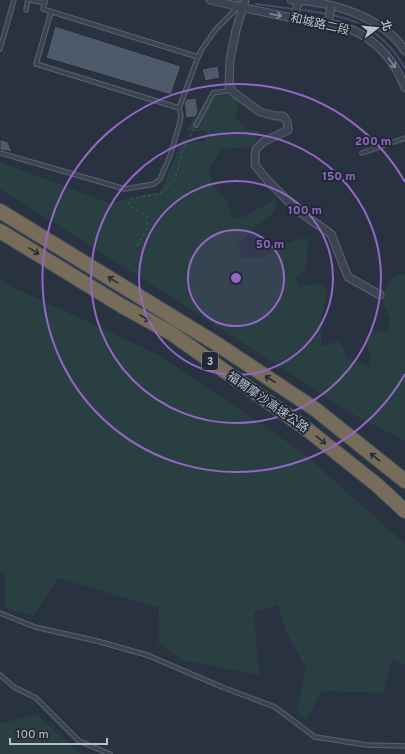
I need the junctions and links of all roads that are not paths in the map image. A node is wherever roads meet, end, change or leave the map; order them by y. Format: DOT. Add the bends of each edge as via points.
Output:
graph roads {
  1 [pos="14,0"];
  2 [pos="28,0"];
  3 [pos="31,0"];
  4 [pos="210,0"];
  5 [pos="244,0"];
  6 [pos="291,0"];
  7 [pos="299,0"];
  8 [pos="45,2"];
  9 [pos="331,6"];
  10 [pos="240,7"];
  11 [pos="26,10"];
  12 [pos="51,12"];
  13 [pos="294,18"];
  14 [pos="328,24"];
  15 [pos="0,49"];
  16 [pos="405,51"];
  17 [pos="198,57"];
  18 [pos="229,86"];
  19 [pos="405,88"];
  20 [pos="178,108"];
  21 [pos="196,125"];
  22 [pos="405,138"];
  23 [pos="0,153"];
  24 [pos="362,153"];
  25 [pos="0,211"];
  26 [pos="0,231"];
  27 [pos="380,295"];
  28 [pos="405,481"];
  29 [pos="405,511"];
  30 [pos="0,613"];
  31 [pos="0,675"];
  32 [pos="405,746"];
  33 [pos="110,754"];
  1 -- 15 [label="lane"];
  2 -- 11 [label="lane"];
  3 -- 8 [label="lane"];
  4 -- 10 [label="street, 和城路二段"];
  5 -- 10 [label="street"];
  6 -- 7 [label="street, 和城路二段"];
  7 -- 9 [label="street, 和城路二段"];
  7 -- 13 [label="street"];
  8 -- 12 [label="lane" via="43,9"];
  9 -- 14 [label="street, bridge"];
  9 -- 16 [label="street, 和城路二段" via="367,19 390,34"];
  10 -- 13 [label="street, 和城路二段, one-way"];
  10 -- 17 [label="lane" via="216,29"];
  10 -- 18 [label="street" via="230,60"];
  12 -- 17 [label="lane"];
  12 -- 20 [label="lane" via="36,64"];
  13 -- 14 [label="street, 和城路二段"];
  14 -- 19 [label="street, 和城路二段, one-way" via="344,27 381,48 394,63"];
  17 -- 20 [label="lane"];
  18 -- 21 [label="lane" via="227,91 213,93"];
  18 -- 27 [label="street" via="233,92 260,112 283,116 287,121 288,130 263,142 256,149 255,165 297,210 331,234 348,277"];
  20 -- 23 [label="lane" via="181,116 170,156 160,179 154,184 125,189"];
  22 -- 24 [label="lane"];
  28 -- 25 [label="highway, 福爾摩沙高速公路 / 3, one-way" via="316,409 217,344"];
  26 -- 29 [label="highway, 福爾摩沙高速公路 / 3, one-way" via="171,333 308,430 377,485"];
  30 -- 32 [label="lane" via="35,628 147,655 275,707 315,737 367,745"];
  31 -- 33 [label="lane" via="14,687 36,698 79,741"];
}
